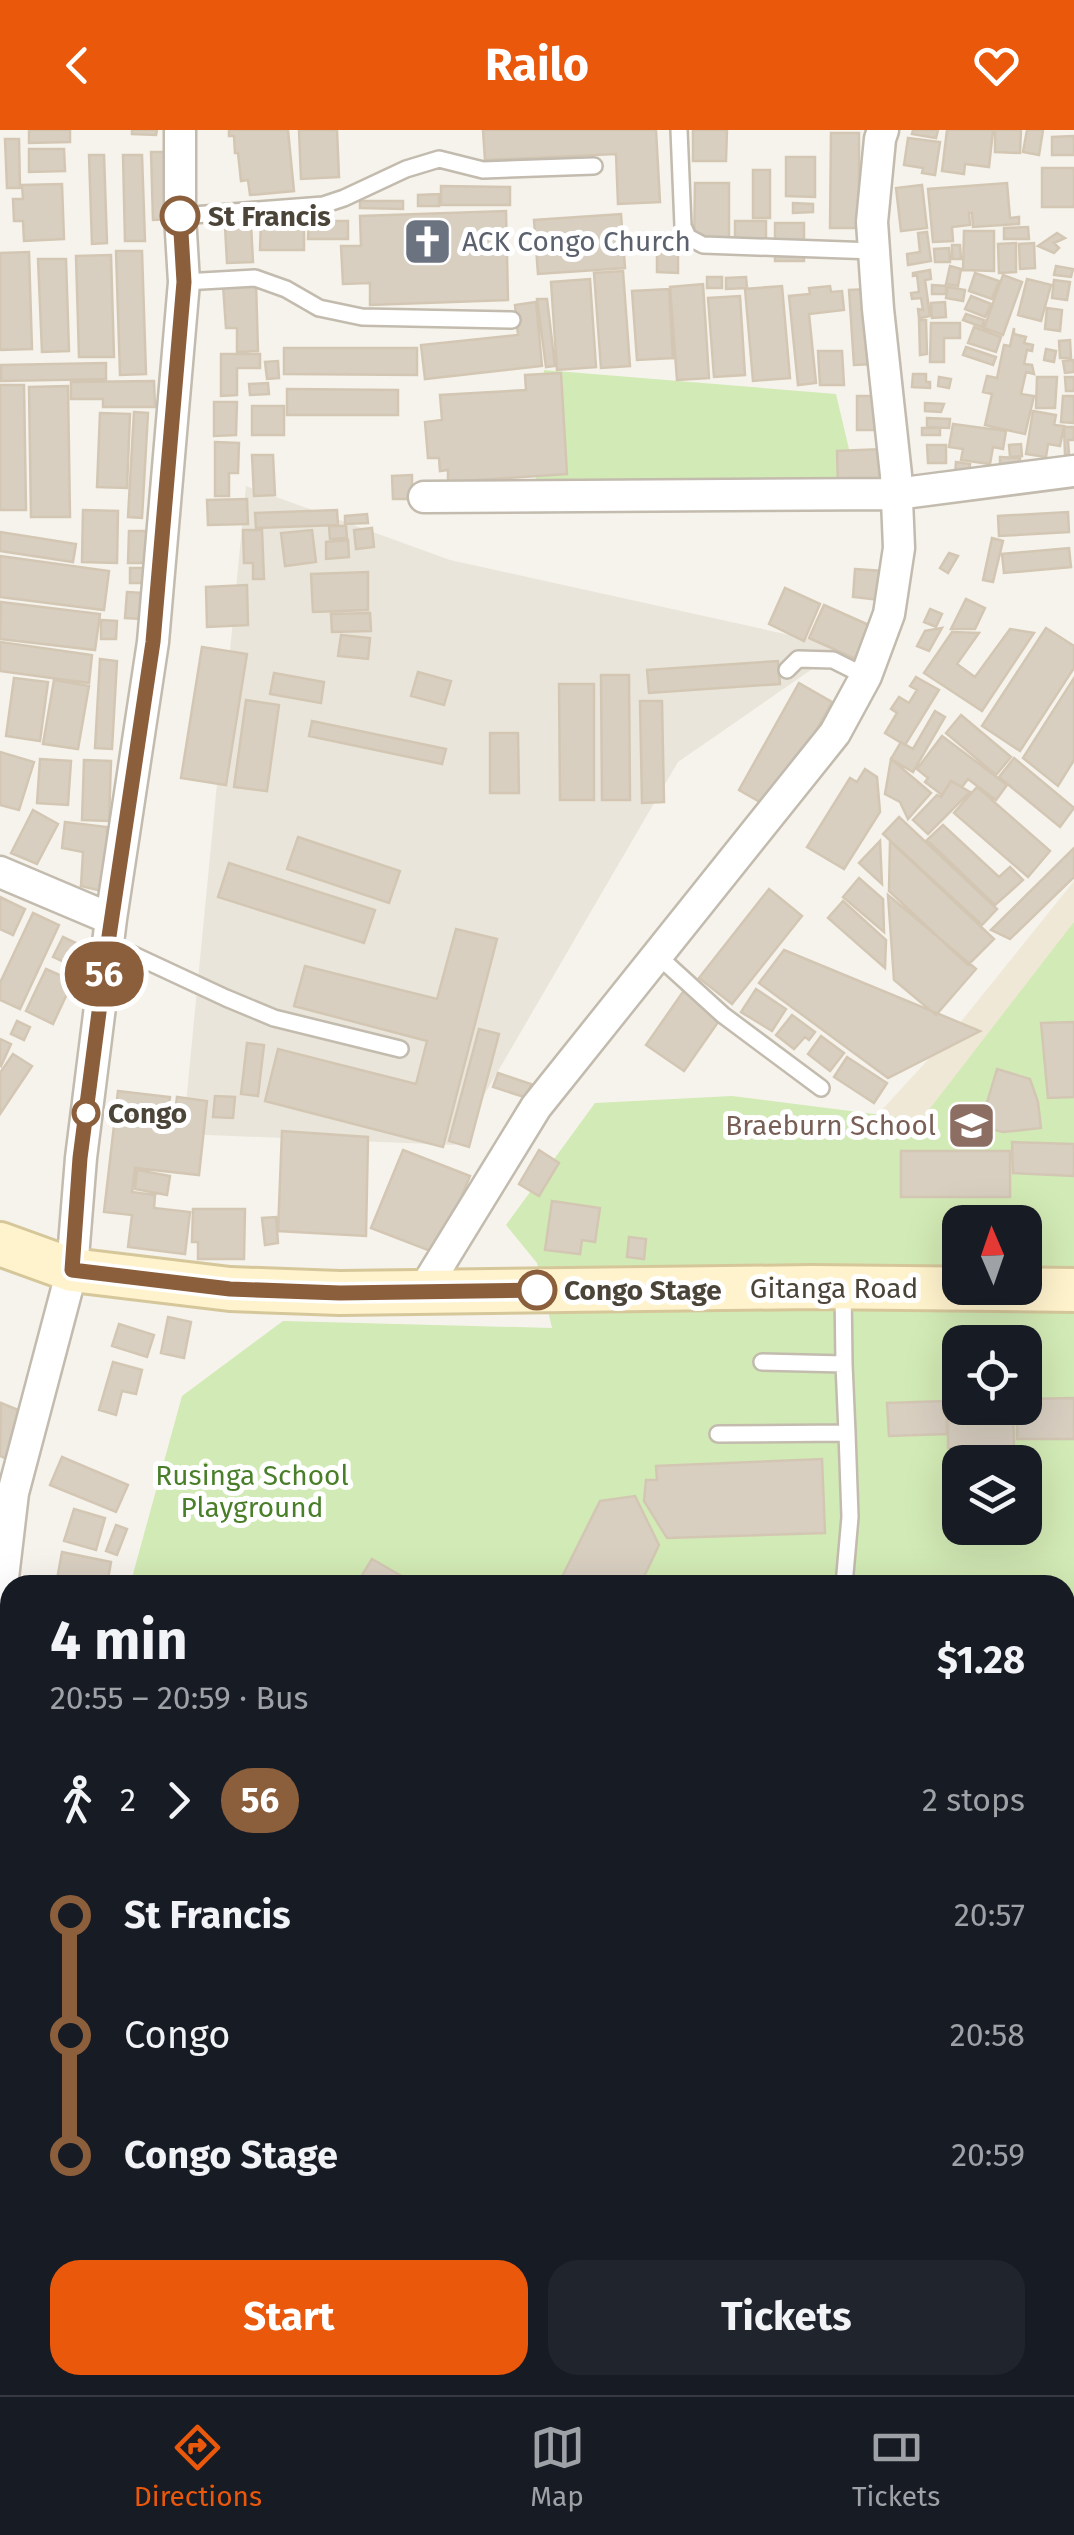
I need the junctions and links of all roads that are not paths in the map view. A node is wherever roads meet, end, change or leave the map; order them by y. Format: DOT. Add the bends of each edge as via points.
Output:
graph roads {
  1 [pos="180,130"];
  2 [pos="679,130"];
  3 [pos="882,130"];
  4 [pos="594,166"];
  5 [pos="180,216"];
  6 [pos="874,251"];
  7 [pos="184,282"];
  8 [pos="512,320"];
  9 [pos="1074,471"];
  10 [pos="896,494"];
  11 [pos="424,497"];
  12 [pos="787,670"];
  13 [pos="867,672"];
  14 [pos="0,872"];
  15 [pos="109,931"];
  16 [pos="658,955"];
  17 [pos="400,1049"];
  18 [pos="821,1088"];
  19 [pos="0,1244"];
  20 [pos="72,1270"];
  21 [pos="843,1288"];
  22 [pos="423,1290"];
  23 [pos="1074,1290"];
  24 [pos="762,1362"];
  25 [pos="844,1364"];
  26 [pos="847,1433"];
  27 [pos="718,1434"];
  28 [pos="3,1575"];
  29 [pos="845,1575"];
  1 -- 5 [label="street"];
  2 -- 6 [label="lane" via="688,237 703,245"];
  3 -- 6 [label="street"];
  4 -- 5 [label="lane" via="483,170 439,159 323,205"];
  5 -- 7 [label="street"];
  6 -- 10 [label="street"];
  7 -- 8 [label="lane" via="256,278 319,308 362,317"];
  7 -- 15 [label="street" via="153,642"];
  9 -- 10 [label="street"];
  10 -- 11 [label="street"];
  10 -- 13 [label="street" via="899,548 889,614"];
  12 -- 13 [label="lane" via="798,659 832,660"];
  13 -- 16 [label="street" via="835,732"];
  14 -- 15 [label="street"];
  15 -- 17 [label="lane" via="274,1018"];
  15 -- 20 [label="street"];
  16 -- 18 [label="lane"];
  16 -- 22 [label="street" via="536,1107"];
  19 -- 20 [label="main road, Gitanga Road"];
  20 -- 22 [label="main road, Gitanga Road" via="230,1289"];
  20 -- 28 [label="street" via="12,1493"];
  21 -- 22 [label="main road, Gitanga Road"];
  21 -- 23 [label="main road, Gitanga Road"];
  21 -- 25 [label="lane"];
  24 -- 25 [label="lane"];
  25 -- 26 [label="lane"];
  26 -- 27 [label="lane"];
  26 -- 29 [label="lane"];
}
